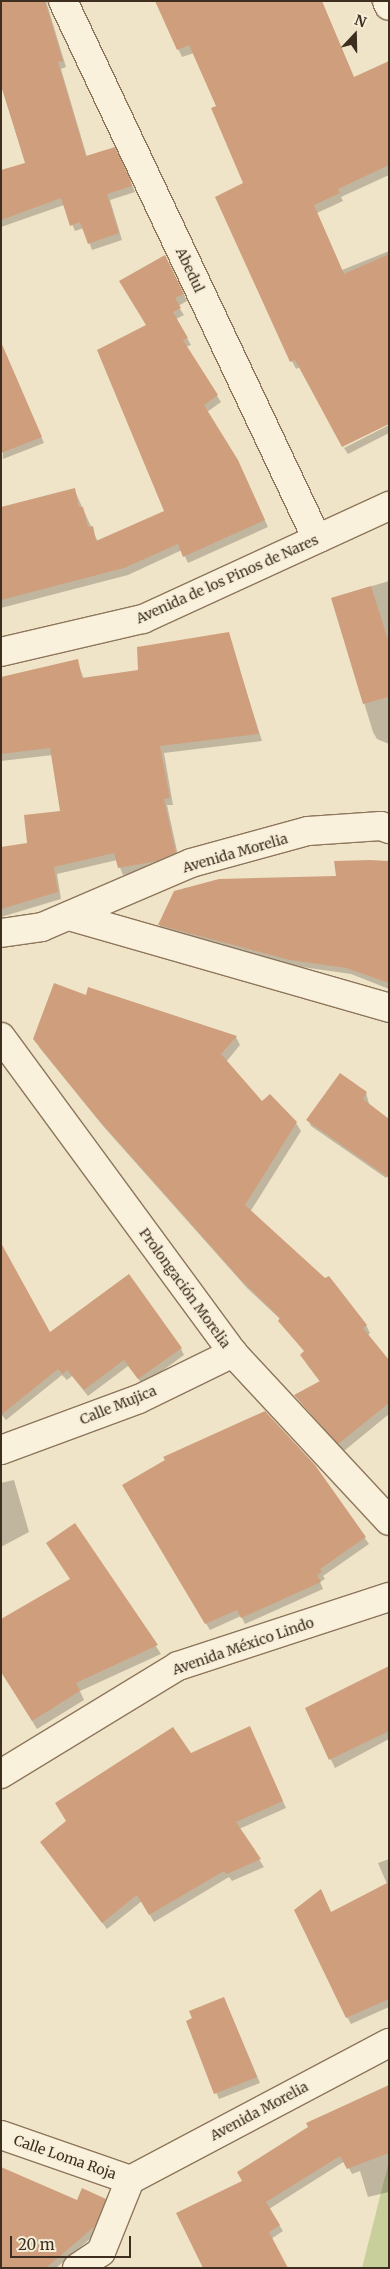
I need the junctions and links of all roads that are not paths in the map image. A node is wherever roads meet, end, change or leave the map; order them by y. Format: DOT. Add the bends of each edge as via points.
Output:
graph roads {
  1 [pos="63,1"];
  2 [pos="387,1"];
  3 [pos="389,6"];
  4 [pos="389,506"];
  5 [pos="317,539"];
  6 [pos="1,652"];
  7 [pos="389,829"];
  8 [pos="69,916"];
  9 [pos="1,933"];
  10 [pos="389,1008"];
  11 [pos="1,1037"];
  12 [pos="233,1353"];
  13 [pos="1,1450"];
  14 [pos="389,1521"];
  15 [pos="389,1597"];
  16 [pos="1,1774"];
  17 [pos="389,2043"];
  18 [pos="1,2134"];
  19 [pos="130,2180"];
  20 [pos="101,2260"];
  21 [pos="77,2268"];
  1 -- 5 [label="street, Abedul"];
  2 -- 3 [label="street"];
  4 -- 5 [label="street, Avenida de los Pinos de Nares"];
  5 -- 6 [label="street, Avenida de los Pinos de Nares" via="143,619"];
  7 -- 8 [label="street, Avenida Morelia" via="381,826 308,831 191,863"];
  8 -- 9 [label="street, Avenida Morelia" via="42,927"];
  8 -- 10 [label="street"];
  11 -- 12 [label="street, Prolongación Morelia"];
  12 -- 13 [label="street, Calle Mujica" via="139,1399"];
  12 -- 14 [label="street, Prolongación Morelia"];
  15 -- 16 [label="street, Avenida México Lindo" via="178,1666"];
  17 -- 19 [label="street, Avenida Morelia"];
  18 -- 19 [label="street, Calle Loma Roja"];
  19 -- 20 [label="street"];
  20 -- 21 [label="street"];
}
